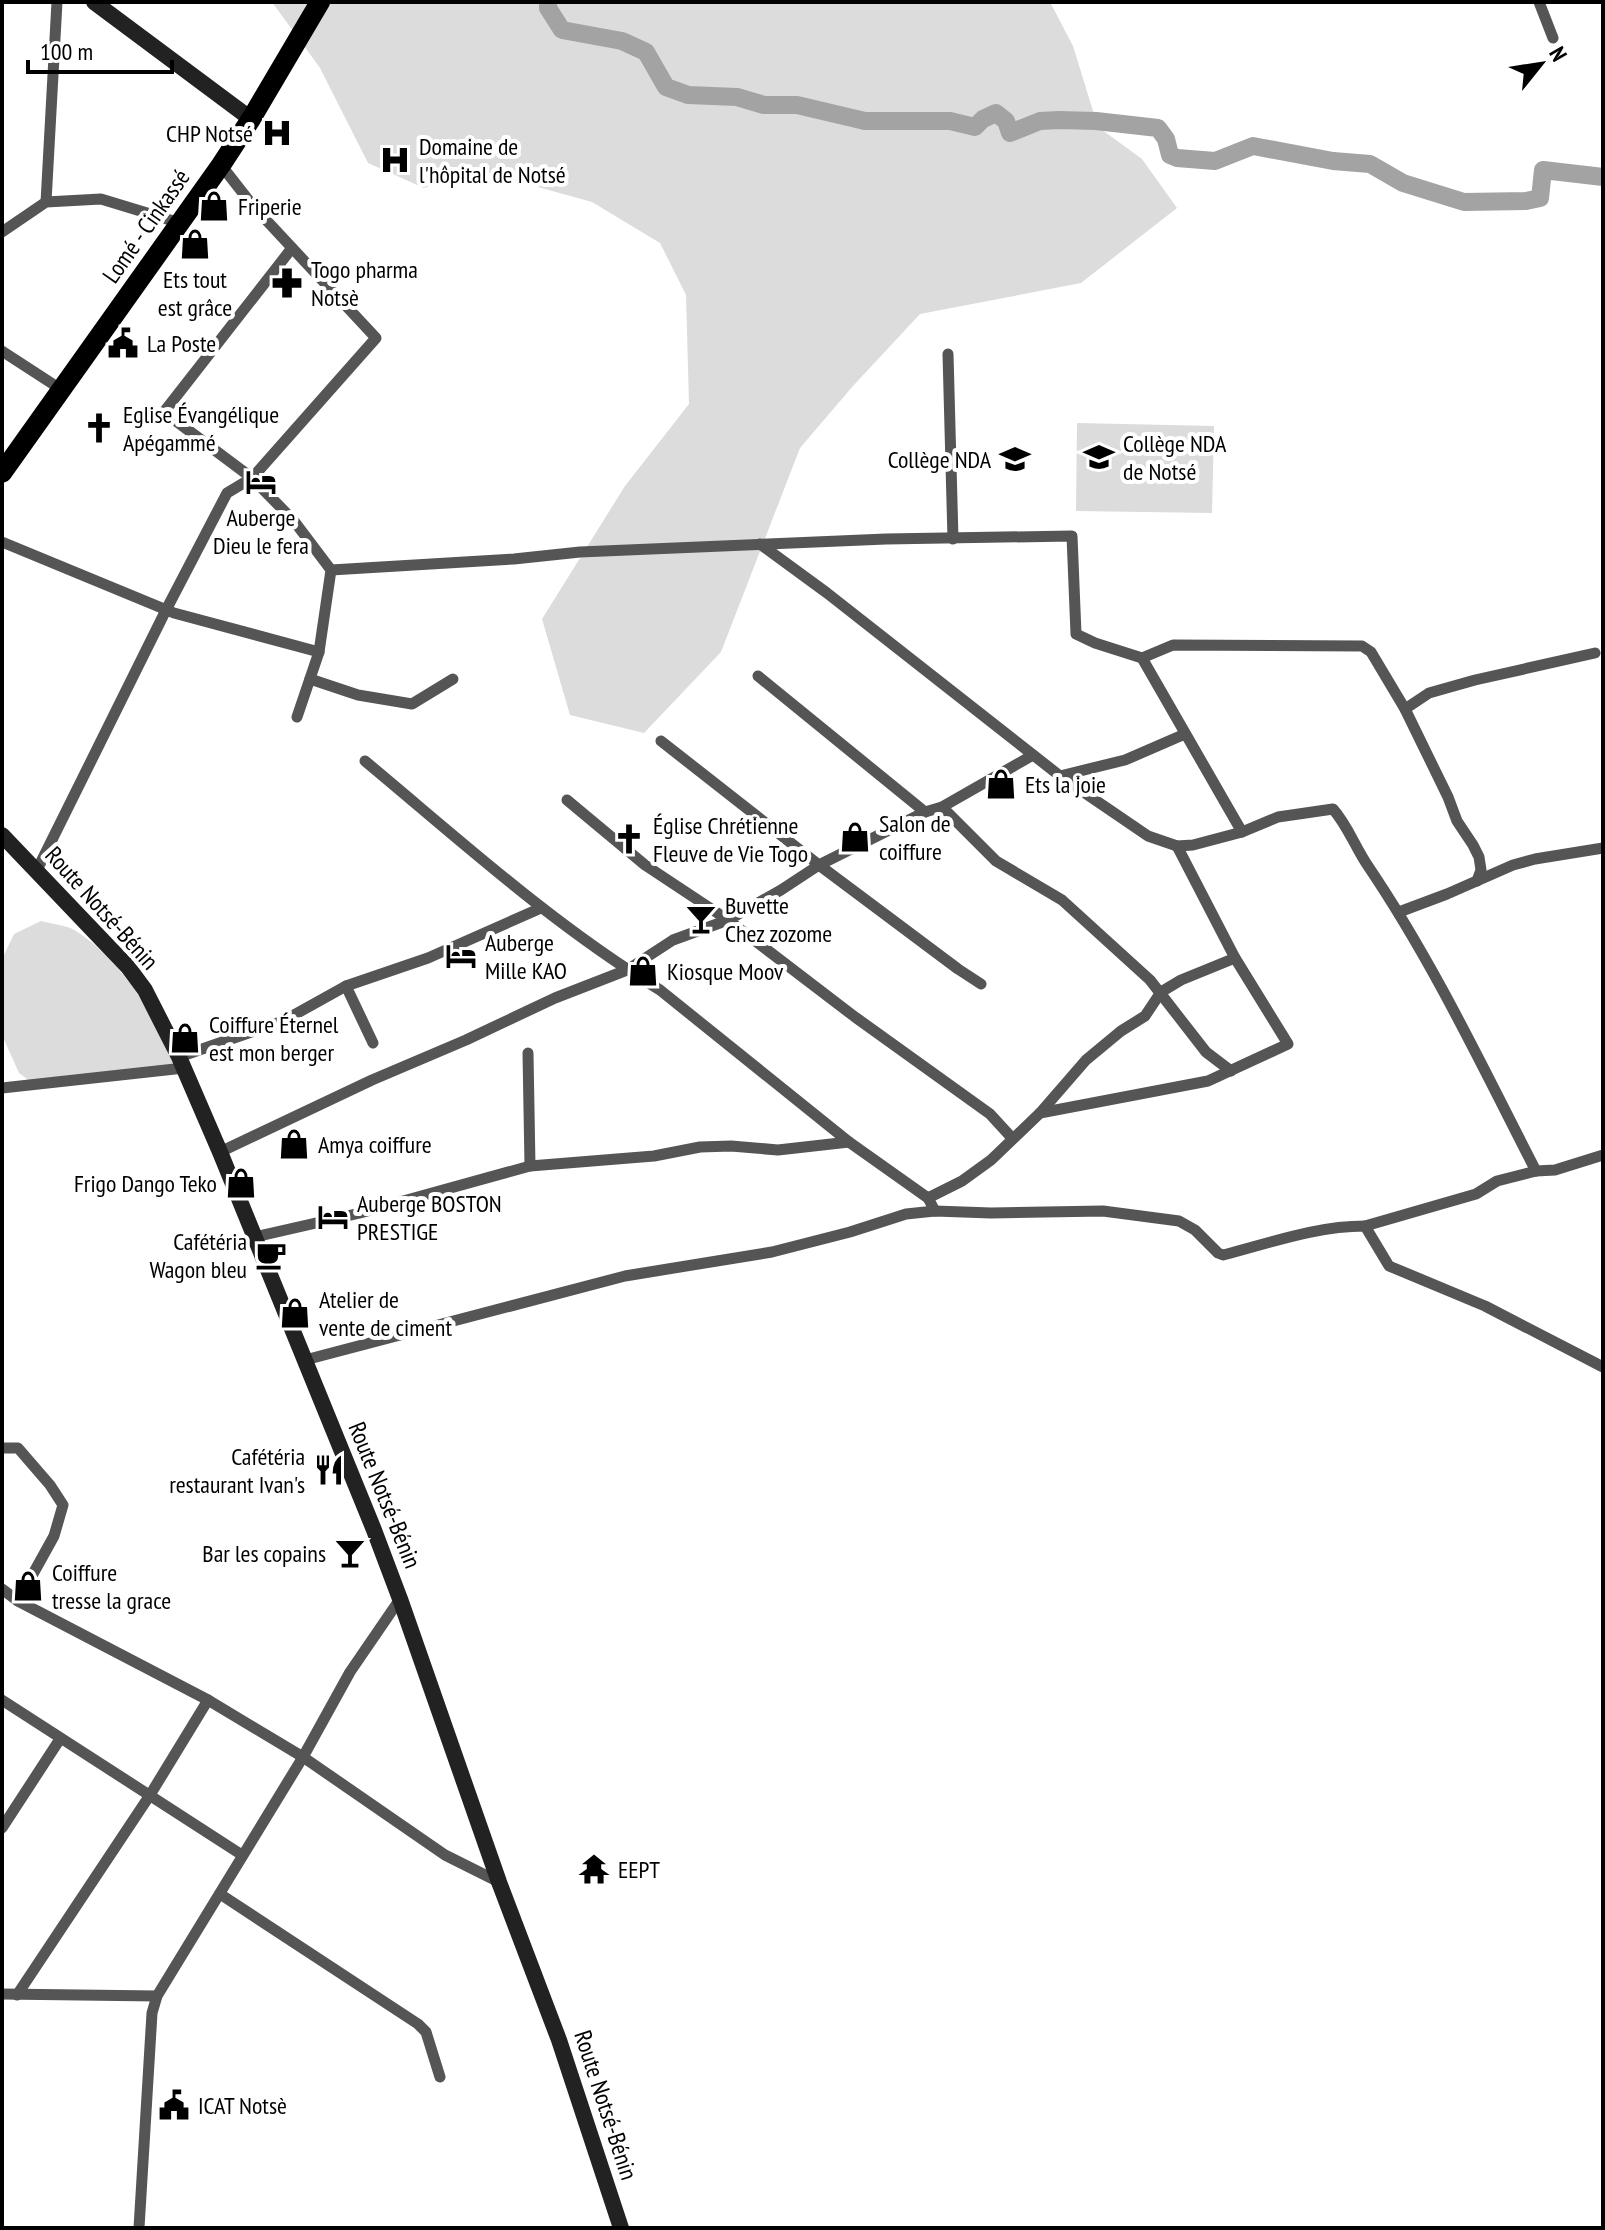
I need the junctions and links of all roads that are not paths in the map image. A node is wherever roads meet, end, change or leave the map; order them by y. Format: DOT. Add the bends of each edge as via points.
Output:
graph roads {
  1 [pos="57,2"];
  2 [pos="94,2"];
  3 [pos="320,2"];
  4 [pos="1539,2"];
  5 [pos="1553,38"];
  6 [pos="251,119"];
  7 [pos="221,165"];
  8 [pos="46,202"];
  9 [pos="180,223"];
  10 [pos="2,232"];
  11 [pos="292,248"];
  12 [pos="2,351"];
  13 [pos="948,354"];
  14 [pos="62,390"];
  15 [pos="2,473"];
  16 [pos="252,478"];
  17 [pos="953,539"];
  18 [pos="2,542"];
  19 [pos="760,544"];
  20 [pos="331,570"];
  21 [pos="166,610"];
  22 [pos="319,652"];
  23 [pos="1595,653"];
  24 [pos="1142,658"];
  25 [pos="758,676"];
  26 [pos="310,679"];
  27 [pos="453,679"];
  28 [pos="1405,709"];
  29 [pos="297,717"];
  30 [pos="1185,734"];
  31 [pos="661,741"];
  32 [pos="1033,755"];
  33 [pos="365,761"];
  34 [pos="1060,776"];
  35 [pos="567,800"];
  36 [pos="942,807"];
  37 [pos="925,812"];
  38 [pos="1242,832"];
  39 [pos="2,835"];
  40 [pos="1177,846"];
  41 [pos="1603,848"];
  42 [pos="819,865"];
  43 [pos="37,870"];
  44 [pos="1477,881"];
  45 [pos="541,908"];
  46 [pos="1399,912"];
  47 [pos="728,920"];
  48 [pos="1235,958"];
  49 [pos="627,970"];
  50 [pos="981,984"];
  51 [pos="346,986"];
  52 [pos="1161,992"];
  53 [pos="373,1043"];
  54 [pos="528,1053"];
  55 [pos="182,1062"];
  56 [pos="1231,1071"];
  57 [pos="2,1088"];
  58 [pos="1040,1113"];
  59 [pos="1012,1138"];
  60 [pos="849,1142"];
  61 [pos="220,1152"];
  62 [pos="1603,1155"];
  63 [pos="530,1166"];
  64 [pos="1536,1171"];
  65 [pos="928,1198"];
  66 [pos="935,1211"];
  67 [pos="1365,1226"];
  68 [pos="255,1237"];
  69 [pos="305,1360"];
  70 [pos="1603,1367"];
  71 [pos="2,1448"];
  72 [pos="2,1589"];
  73 [pos="400,1599"];
  74 [pos="18,1601"];
  75 [pos="2,1700"];
  76 [pos="208,1700"];
  77 [pos="60,1739"];
  78 [pos="303,1757"];
  79 [pos="150,1795"];
  80 [pos="2,1828"];
  81 [pos="242,1855"];
  82 [pos="499,1882"];
  83 [pos="220,1894"];
  84 [pos="2,1994"];
  85 [pos="17,1995"];
  86 [pos="157,1996"];
  87 [pos="440,2077"];
  88 [pos="139,2228"];
  89 [pos="621,2228"];
  1 -- 8 [label="street"];
  2 -- 6 [label="main road"];
  3 -- 6 [label="highway, Lomé - Cinkassé"];
  4 -- 5 [label="street"];
  6 -- 7 [label="highway, Lomé - Cinkassé"];
  7 -- 9 [label="highway, Lomé - Cinkassé"];
  7 -- 11 [label="street"];
  8 -- 9 [label="street" via="101,199"];
  8 -- 10 [label="street"];
  9 -- 14 [label="highway, Lomé - Cinkassé"];
  11 -- 16 [label="street" via="376,338"];
  11 -- 16 [label="street" via="164,412"];
  12 -- 14 [label="street"];
  13 -- 17 [label="street"];
  14 -- 15 [label="highway, Lomé - Cinkassé"];
  16 -- 20 [label="street"];
  16 -- 21 [label="street" via="227,493"];
  17 -- 19 [label="street"];
  17 -- 24 [label="street" via="1072,536 1076,634"];
  18 -- 21 [label="street"];
  19 -- 20 [label="street"];
  19 -- 32 [label="street"];
  20 -- 22 [label="street"];
  21 -- 22 [label="street"];
  21 -- 43 [label="street"];
  22 -- 26 [label="street"];
  23 -- 28 [label="street" via="1429,693"];
  24 -- 28 [label="street" via="1173,645 1362,646 1371,652"];
  24 -- 30 [label="street"];
  25 -- 37 [label="street"];
  26 -- 27 [label="street" via="358,695 412,704"];
  26 -- 29 [label="street"];
  28 -- 44 [label="street" via="1479,857"];
  30 -- 34 [label="street" via="1125,760"];
  30 -- 38 [label="street"];
  31 -- 42 [label="street"];
  32 -- 34 [label="street"];
  32 -- 36 [label="street"];
  33 -- 45 [label="street"];
  34 -- 40 [label="street" via="1148,836"];
  35 -- 47 [label="street" via="645,865"];
  36 -- 37 [label="street"];
  36 -- 52 [label="street" via="996,861 1062,900"];
  37 -- 42 [label="street"];
  38 -- 40 [label="street"];
  38 -- 46 [label="street" via="1278,817 1333,809"];
  39 -- 43 [label="main road, Route Notsé-Bénin"];
  40 -- 48 [label="street"];
  41 -- 44 [label="street" via="1535,859"];
  42 -- 47 [label="street"];
  42 -- 50 [label="street"];
  43 -- 55 [label="main road, Route Notsé-Bénin" via="128,967"];
  44 -- 46 [label="street"];
  45 -- 49 [label="street"];
  45 -- 51 [label="street" via="428,958"];
  46 -- 64 [label="street"];
  47 -- 49 [label="street" via="673,940"];
  47 -- 59 [label="street" via="990,1114"];
  48 -- 52 [label="street"];
  48 -- 56 [label="street" via="1288,1044"];
  49 -- 60 [label="street" via="660,990"];
  49 -- 61 [label="street"];
  51 -- 53 [label="street"];
  51 -- 55 [label="street" via="283,1021"];
  52 -- 56 [label="street" via="1206,1052"];
  52 -- 58 [label="street" via="1145,1016 1086,1060"];
  54 -- 63 [label="street"];
  55 -- 57 [label="street"];
  55 -- 61 [label="main road, Route Notsé-Bénin"];
  56 -- 58 [label="street" via="1208,1081"];
  58 -- 59 [label="street"];
  59 -- 65 [label="street" via="962,1181"];
  60 -- 63 [label="street" via="778,1150 700,1147"];
  60 -- 65 [label="street"];
  61 -- 68 [label="main road, Route Notsé-Bénin"];
  62 -- 64 [label="street"];
  63 -- 68 [label="street"];
  64 -- 67 [label="street"];
  65 -- 66 [label="street"];
  66 -- 67 [label="street" via="1103,1211 1179,1221 1223,1255 1321,1229"];
  66 -- 69 [label="street" via="906,1214 772,1252 625,1276"];
  67 -- 70 [label="street" via="1389,1266 1485,1306"];
  68 -- 69 [label="main road, Route Notsé-Bénin"];
  69 -- 73 [label="main road, Route Notsé-Bénin"];
  71 -- 74 [label="street" via="18,1448 63,1505 54,1536"];
  72 -- 74 [label="street"];
  73 -- 78 [label="street" via="350,1672"];
  73 -- 82 [label="main road, Route Notsé-Bénin"];
  74 -- 76 [label="street"];
  75 -- 77 [label="street"];
  76 -- 78 [label="street"];
  76 -- 79 [label="street"];
  77 -- 79 [label="street"];
  77 -- 80 [label="street"];
  78 -- 81 [label="street"];
  78 -- 82 [label="street" via="445,1855"];
  79 -- 81 [label="street"];
  79 -- 85 [label="street"];
  81 -- 83 [label="street"];
  82 -- 89 [label="main road, Route Notsé-Bénin" via="559,2040"];
  83 -- 86 [label="street"];
  83 -- 87 [label="street" via="418,2024 426,2032"];
  84 -- 85 [label="street"];
  85 -- 86 [label="street"];
  86 -- 88 [label="street"];
}
